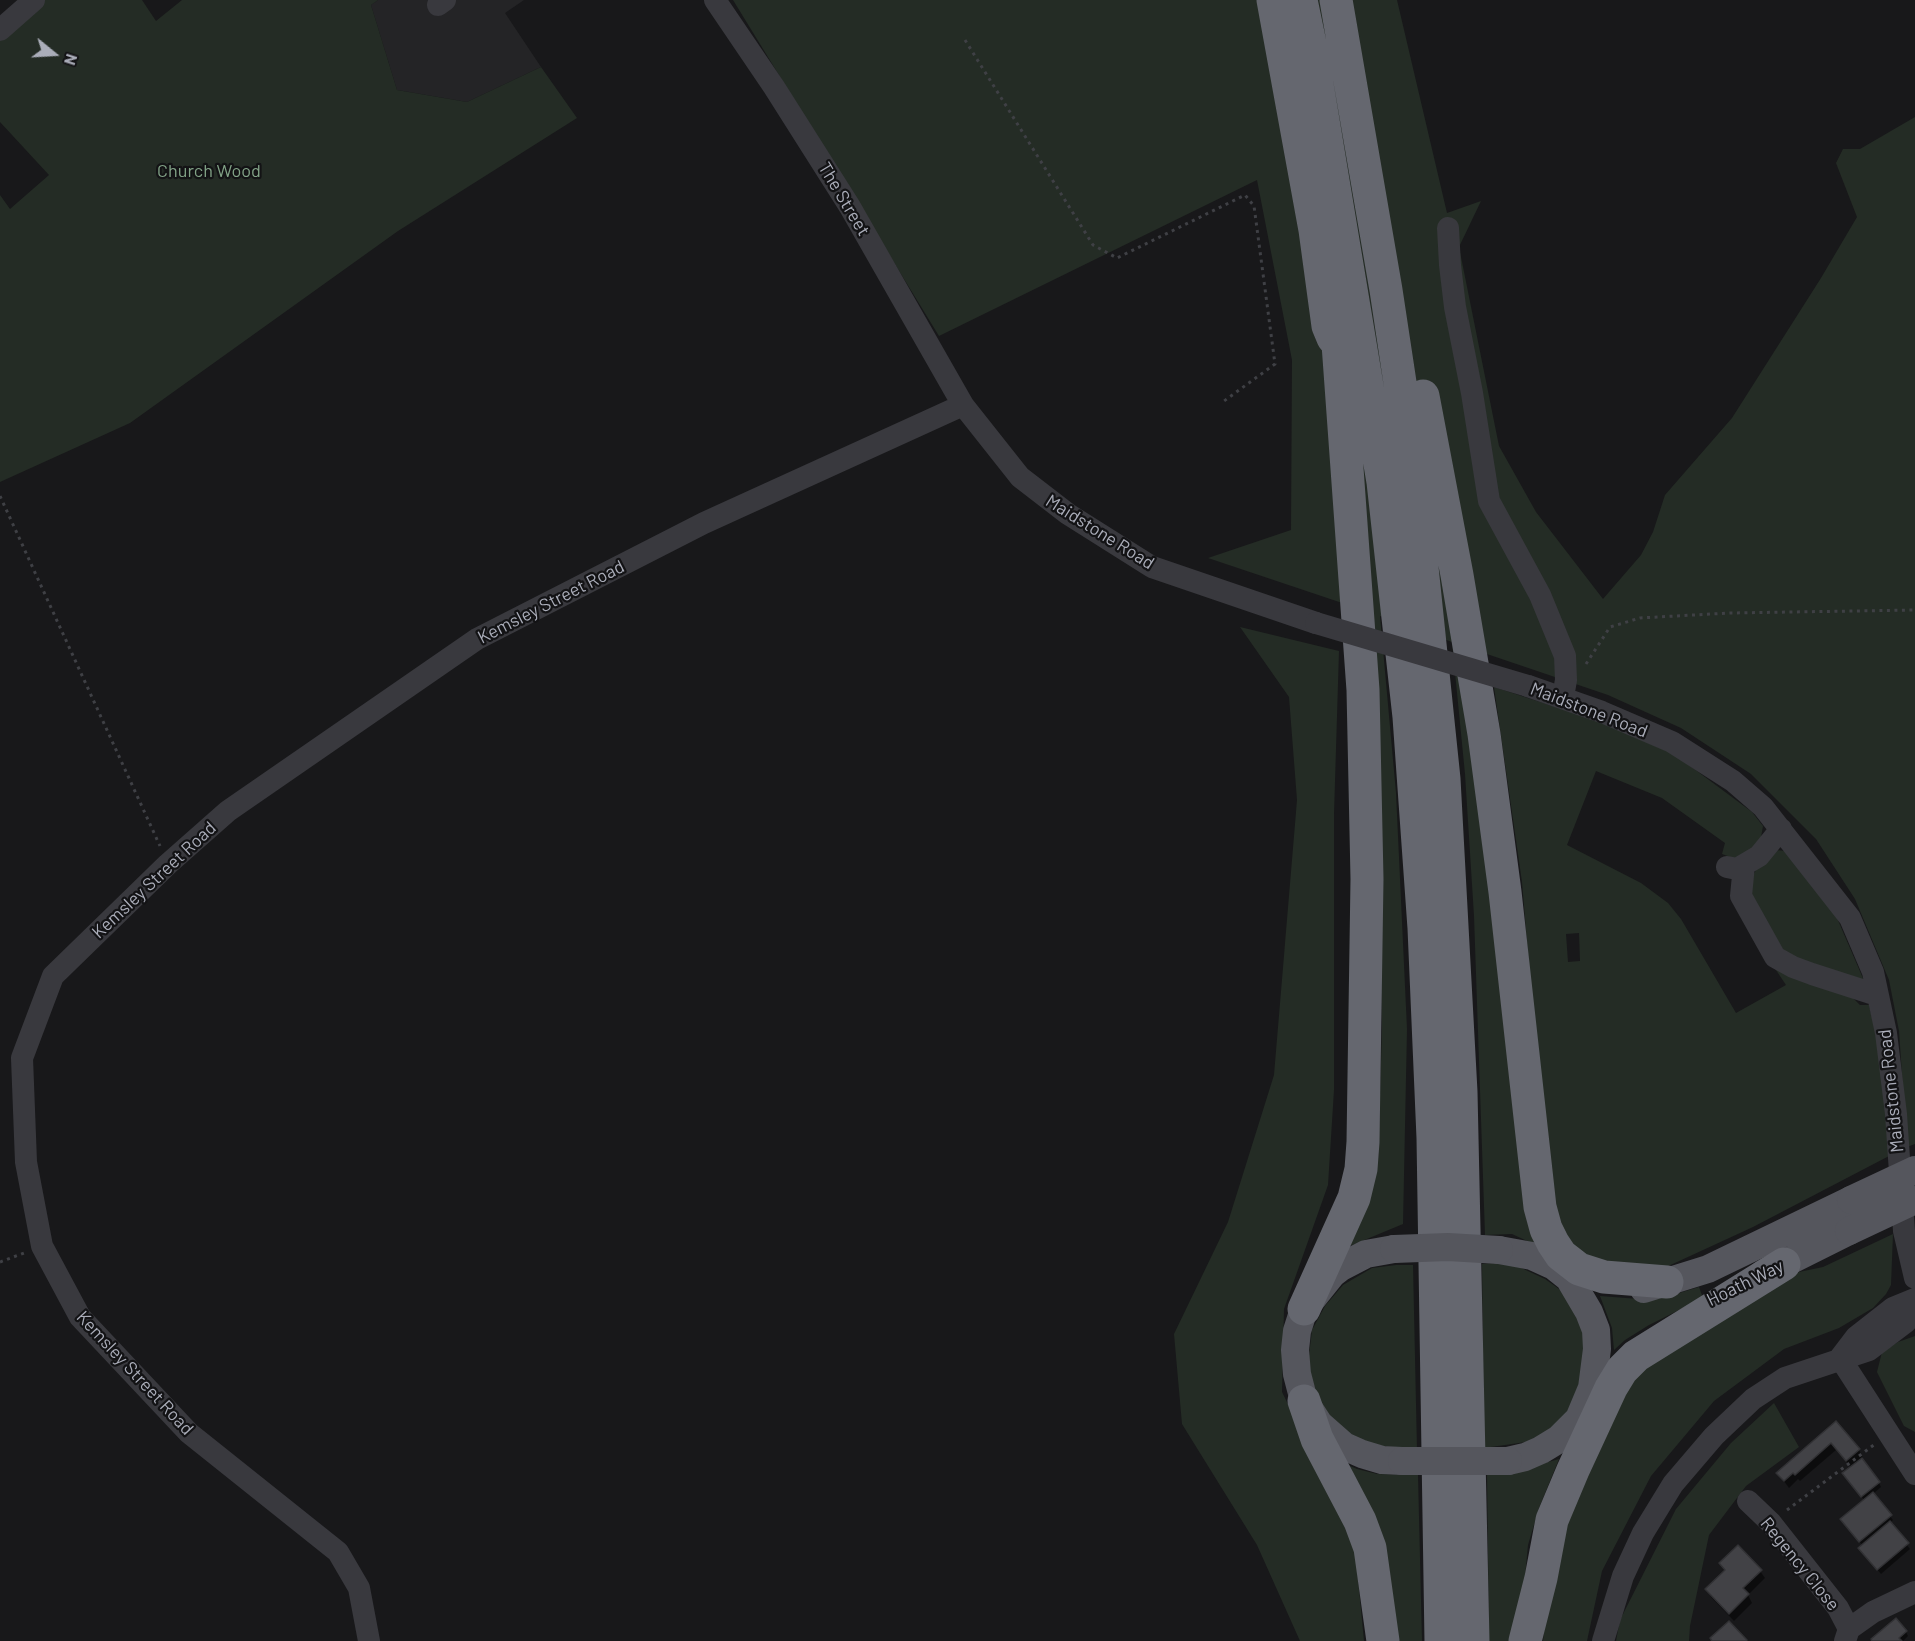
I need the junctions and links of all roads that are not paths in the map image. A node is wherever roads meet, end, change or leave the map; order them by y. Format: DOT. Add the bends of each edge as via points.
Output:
graph roads {
  1 [pos="34,0"];
  2 [pos="715,0"];
  3 [pos="1273,0"];
  4 [pos="1301,0"];
  5 [pos="1336,0"];
  6 [pos="0,30"];
  7 [pos="1311,48"];
  8 [pos="1448,228"];
  9 [pos="1386,290"];
  10 [pos="1339,354"];
  11 [pos="963,405"];
  12 [pos="1563,697"];
  13 [pos="1781,829"];
  14 [pos="1878,994"];
  15 [pos="1915,1170"];
  16 [pos="1535,1178"];
  17 [pos="1915,1200"];
  18 [pos="1784,1264"];
  19 [pos="1561,1272"];
  20 [pos="1915,1278"];
  21 [pos="1667,1282"];
  22 [pos="1915,1299"];
  23 [pos="1915,1306"];
  24 [pos="1304,1309"];
  25 [pos="1840,1358"];
  26 [pos="1592,1388"];
  27 [pos="1304,1401"];
  28 [pos="1579,1419"];
  29 [pos="1915,1472"];
  30 [pos="1748,1501"];
  31 [pos="1915,1592"];
  32 [pos="1847,1635"];
  33 [pos="369,1641"];
  34 [pos="1383,1641"];
  35 [pos="1441,1641"];
  36 [pos="1473,1641"];
  37 [pos="1524,1641"];
  38 [pos="1603,1641"];
  1 -- 6 [label="street"];
  2 -- 11 [label="street, The Street" via="850,207"];
  3 -- 10 [label="highway" via="1315,230 1328,326"];
  4 -- 7 [label="highway"];
  5 -- 9 [label="highway"];
  7 -- 10 [label="highway" via="1310,113"];
  7 -- 35 [label="highway" via="1383,483 1409,717 1424,928 1432,1138"];
  8 -- 12 [label="street" via="1455,307 1489,501 1540,595 1565,656"];
  9 -- 16 [label="highway" via="1415,358 1458,575 1503,880"];
  9 -- 36 [label="highway" via="1409,442 1445,791 1461,1092"];
  10 -- 24 [label="highway" via="1363,690 1367,879 1364,1142 1354,1198"];
  11 -- 12 [label="street, Maidstone Road, bridge" via="1020,477 1068,514 1152,567 1316,623"];
  11 -- 33 [label="street, Kemsley Street Road" via="704,523 477,639 228,811 53,976 22,1058 26,1162 42,1246 80,1317 189,1433 338,1552 359,1588"];
  12 -- 13 [label="street, Maidstone Road" via="1672,742 1733,781"];
  13 -- 14 [label="street, Maidstone Road" via="1850,918"];
  13 -- 14 [label="street" via="1759,856 1735,866 1741,896 1775,957 1812,974"];
  14 -- 20 [label="street, Maidstone Road" via="1896,1114 1904,1232"];
  15 -- 21 [label="main road, Hoath Way, bridge" via="1708,1269"];
  16 -- 19 [label="highway" via="1530,1211 1540,1241"];
  16 -- 21 [label="highway" via="1546,1229 1561,1255 1579,1269 1604,1277"];
  17 -- 18 [label="main road, Hoath Way, bridge"];
  18 -- 26 [label="main road, Hoath Way" via="1634,1340 1611,1361"];
  18 -- 37 [label="highway" via="1636,1356 1622,1370 1552,1520"];
  19 -- 21 [label="main road, Hoath Way" via="1604,1288 1622,1290 1639,1291"];
  19 -- 24 [label="main road, Hoath Way, bridge" via="1532,1257 1499,1250 1394,1249 1366,1254 1341,1267"];
  19 -- 26 [label="main road" via="1589,1312 1596,1330"];
  22 -- 25 [label="street" via="1893,1308 1856,1337"];
  23 -- 25 [label="street" via="1906,1322 1869,1350"];
  24 -- 27 [label="main road" via="1295,1350"];
  25 -- 29 [label="street"];
  25 -- 38 [label="street" via="1770,1387 1693,1459 1657,1507 1632,1554"];
  26 -- 28 [label="main road"];
  27 -- 28 [label="main road, bridge" via="1319,1424 1344,1446 1382,1460 1508,1461 1541,1450"];
  27 -- 34 [label="highway" via="1317,1439 1370,1548"];
  28 -- 37 [label="highway" via="1549,1490 1533,1544"];
  30 -- 32 [label="street, Regency Close" via="1771,1523 1838,1608"];
  31 -- 32 [label="street, Regency Close" via="1873,1612"];
}
